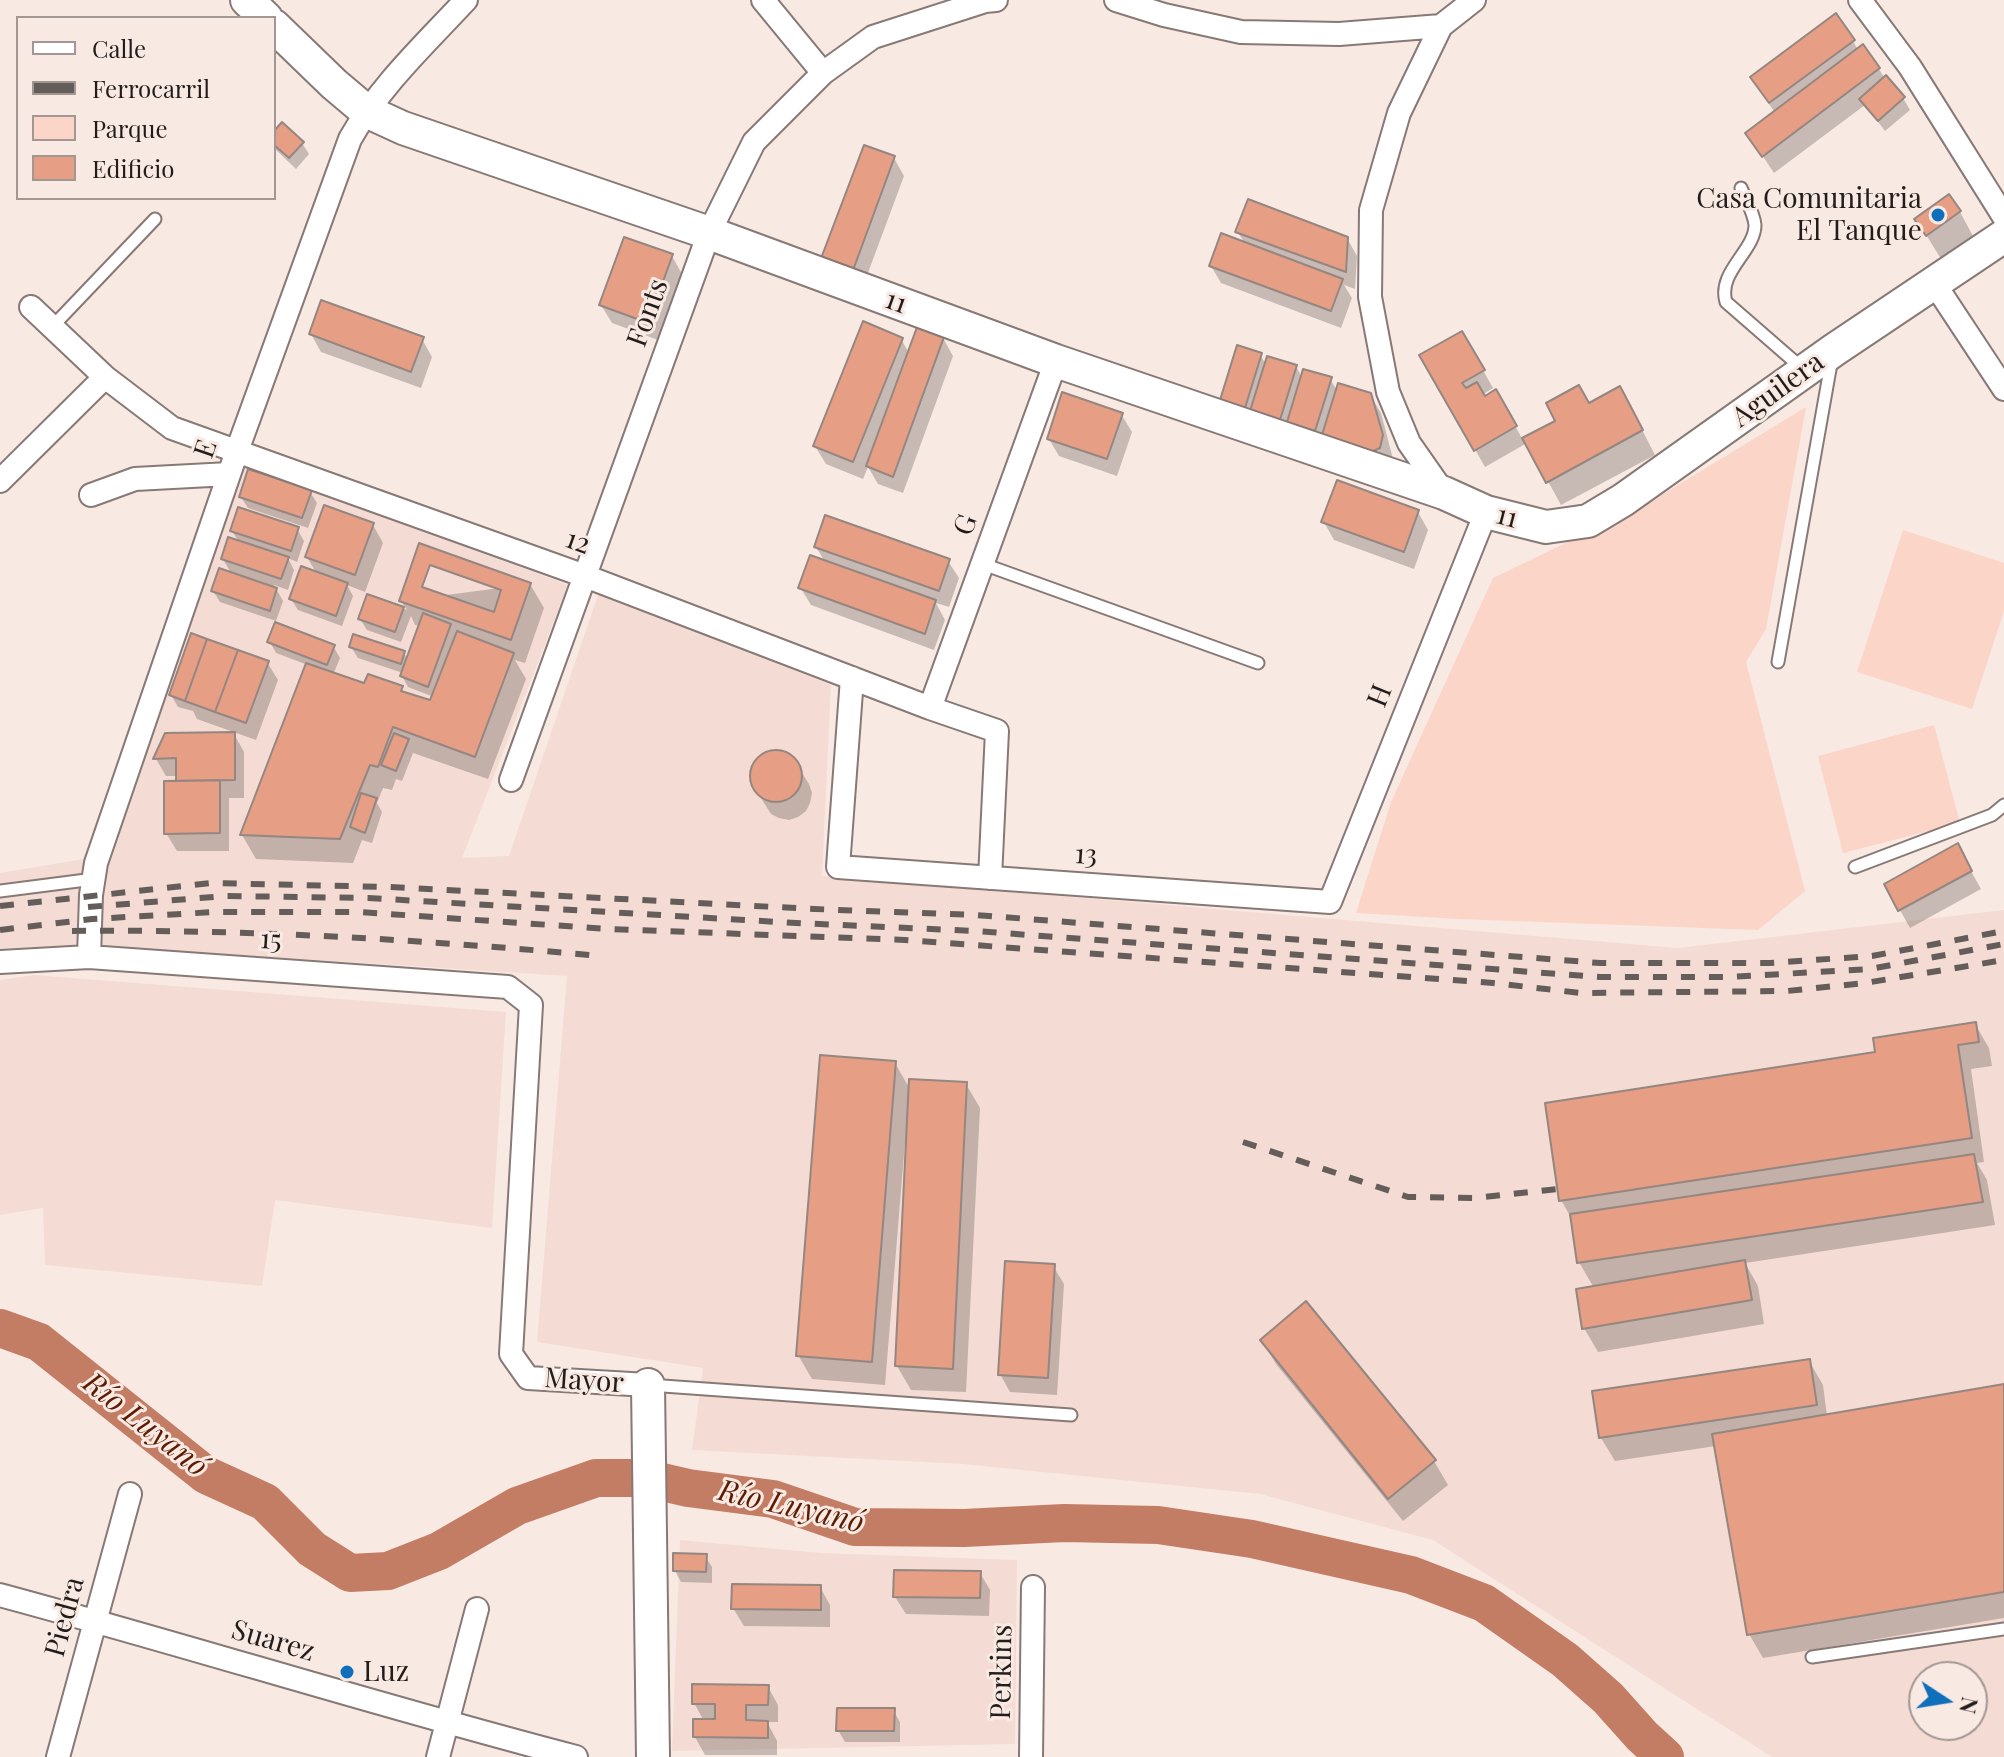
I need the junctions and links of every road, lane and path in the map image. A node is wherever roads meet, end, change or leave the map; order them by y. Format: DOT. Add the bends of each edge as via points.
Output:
graph roads {
  1 [pos="247,0"];
  2 [pos="466,0"];
  3 [pos="763,0"];
  4 [pos="996,0"];
  5 [pos="1116,0"];
  6 [pos="1474,0"];
  7 [pos="1860,0"];
  8 [pos="264,16"];
  9 [pos="1441,26"];
  10 [pos="276,28"];
  11 [pos="823,73"];
  12 [pos="366,111"];
  13 [pos="1741,188"];
  14 [pos="2004,217"];
  15 [pos="155,219"];
  16 [pos="709,233"];
  17 [pos="2004,236"];
  18 [pos="1934,283"];
  19 [pos="31,307"];
  20 [pos="52,327"];
  21 [pos="1834,350"];
  22 [pos="1056,361"];
  23 [pos="1805,371"];
  24 [pos="105,377"];
  25 [pos="2004,389"];
  26 [pos="237,451"];
  27 [pos="229,474"];
  28 [pos="0,481"];
  29 [pos="1444,493"];
  30 [pos="91,495"];
  31 [pos="1486,512"];
  32 [pos="1546,527"];
  33 [pos="983,564"];
  34 [pos="585,576"];
  35 [pos="1778,662"];
  36 [pos="1258,663"];
  37 [pos="852,678"];
  38 [pos="930,708"];
  39 [pos="511,780"];
  40 [pos="2004,805"];
  41 [pos="1855,867"];
  42 [pos="990,878"];
  43 [pos="94,879"];
  44 [pos="0,891"];
  45 [pos="1330,902"];
  46 [pos="89,957"];
  47 [pos="0,962"];
  48 [pos="531,1005"];
  49 [pos="648,1385"];
  50 [pos="1071,1415"];
  51 [pos="130,1494"];
  52 [pos="1033,1587"];
  53 [pos="0,1595"];
  54 [pos="477,1609"];
  55 [pos="95,1620"];
  56 [pos="2004,1629"];
  57 [pos="1812,1657"];
  58 [pos="448,1724"];
  59 [pos="58,1757"];
  60 [pos="438,1757"];
  61 [pos="576,1757"];
  62 [pos="653,1757"];
  63 [pos="1031,1757"];
  1 -- 8 [label="street"];
  2 -- 12 [label="street, E"];
  3 -- 11 [label="street"];
  4 -- 11 [label="street, Fonts" via="873,37"];
  5 -- 9 [label="street" via="1241,32 1339,34"];
  6 -- 9 [label="street"];
  7 -- 14 [label="street" via="1910,67"];
  9 -- 29 [label="street" via="1399,113 1371,210 1370,297 1388,392 1409,443"];
  10 -- 12 [label="street, 11"];
  11 -- 16 [label="street, Fonts" via="754,142"];
  12 -- 16 [label="street, 11"];
  12 -- 26 [label="street, E" via="350,139"];
  13 -- 23 [label="lane" via="1755,220 1754,231 1726,281 1726,302"];
  15 -- 20 [label="lane"];
  16 -- 22 [label="street, 11"];
  16 -- 34 [label="street, Fonts"];
  17 -- 18 [label="street, Aguilera"];
  18 -- 21 [label="street, Aguilera"];
  18 -- 25 [label="street"];
  19 -- 20 [label="street, 12"];
  20 -- 24 [label="street, 12"];
  21 -- 23 [label="street, Aguilera"];
  21 -- 35 [label="lane"];
  22 -- 29 [label="street, 11"];
  22 -- 33 [label="street, G"];
  23 -- 32 [label="street, Aguilera" via="1623,500 1588,521"];
  24 -- 26 [label="street, 12" via="172,428"];
  24 -- 28 [label="street"];
  26 -- 27 [label="street, E"];
  26 -- 34 [label="street, 12"];
  27 -- 30 [label="street" via="135,479"];
  27 -- 43 [label="street, E"];
  29 -- 31 [label="street, 11"];
  31 -- 32 [label="street, 11"];
  31 -- 45 [label="street, H"];
  33 -- 36 [label="lane"];
  33 -- 38 [label="street, G"];
  34 -- 37 [label="street, 12"];
  34 -- 39 [label="street, Fonts"];
  37 -- 38 [label="street, 12"];
  37 -- 42 [label="street, 13" via="838,867"];
  38 -- 42 [label="street, 12" via="997,731"];
  40 -- 41 [label="lane" via="1992,815"];
  42 -- 45 [label="street, 13"];
  43 -- 44 [label="lane"];
  43 -- 46 [label="street, E"];
  46 -- 47 [label="street, 15"];
  46 -- 48 [label="street, 15" via="508,987"];
  48 -- 49 [label="street, Mayor" via="511,1354 528,1378"];
  49 -- 50 [label="lane"];
  49 -- 62 [label="street, Mayor"];
  51 -- 55 [label="street, Piedra"];
  52 -- 63 [label="street, Perkins"];
  53 -- 55 [label="street, Suarez"];
  54 -- 58 [label="street"];
  55 -- 58 [label="street, Suarez"];
  55 -- 59 [label="street, Piedra"];
  56 -- 57 [label="lane"];
  58 -- 60 [label="street"];
  58 -- 61 [label="street, Suarez"];
}
